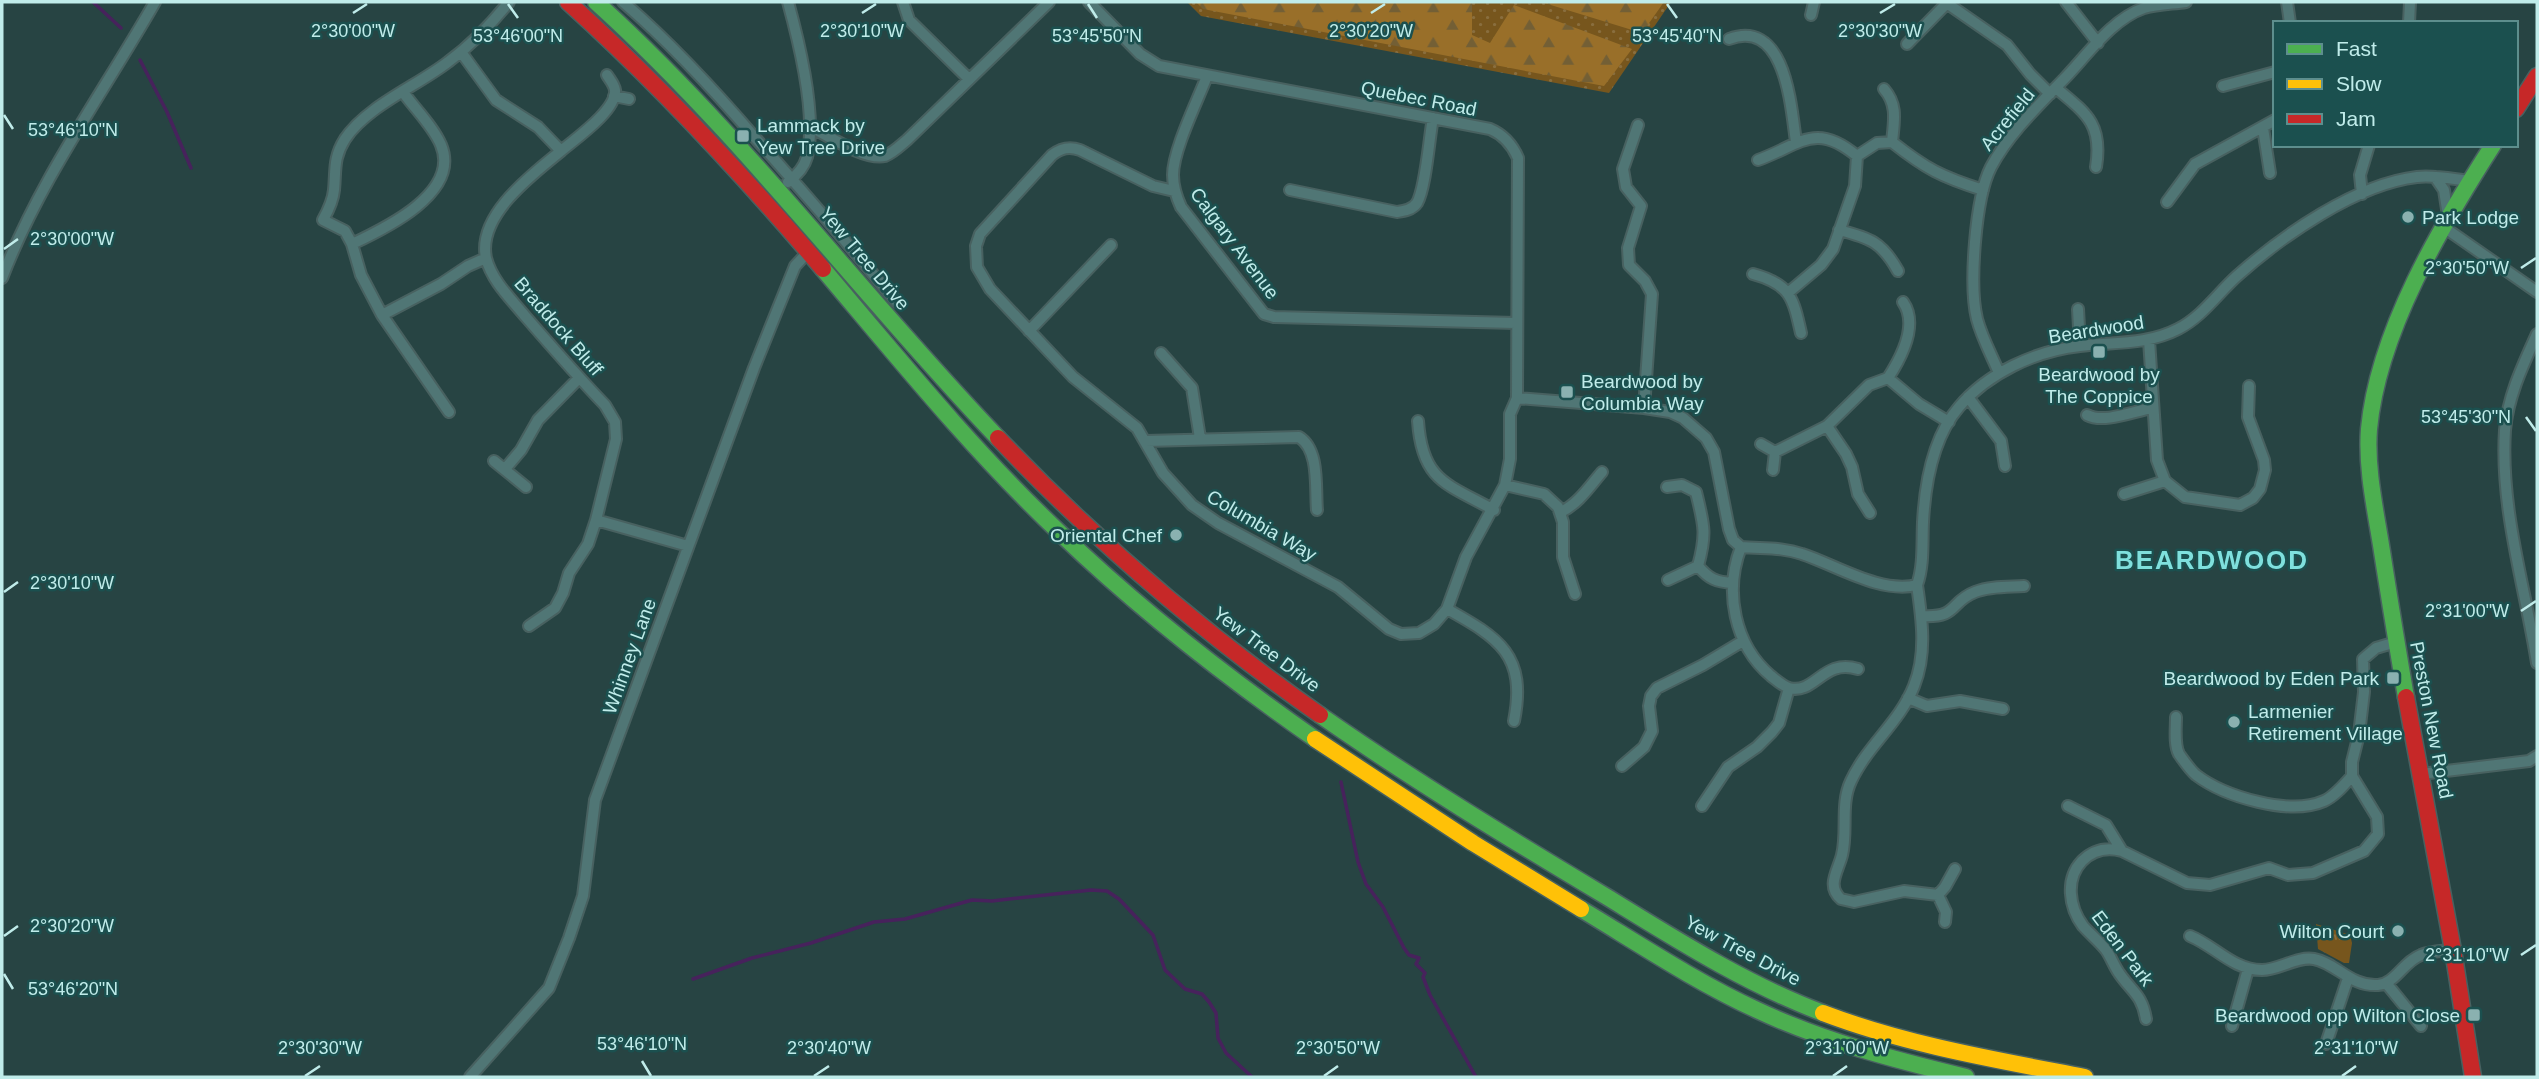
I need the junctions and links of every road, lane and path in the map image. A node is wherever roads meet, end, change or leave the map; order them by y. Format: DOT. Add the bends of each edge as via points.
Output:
graph roads {
  1 [pos="155,2"];
  2 [pos="509,2"];
  3 [pos="568,2"];
  4 [pos="596,2"];
  5 [pos="623,2"];
  6 [pos="788,2"];
  7 [pos="903,2"];
  8 [pos="1049,2"];
  9 [pos="1089,2"];
  10 [pos="1814,2"];
  11 [pos="1946,2"];
  12 [pos="2066,2"];
  13 [pos="2186,2"];
  14 [pos="2287,2"];
  15 [pos="2410,2"];
  16 [pos="1811,15"];
  17 [pos="2290,21"];
  18 [pos="2409,21"];
  19 [pos="1729,39"];
  20 [pos="2098,43"];
  21 [pos="1907,44"];
  22 [pos="461,52"];
  23 [pos="2273,73"];
  24 [pos="607,75"];
  25 [pos="1207,76"];
  26 [pos="2537,76"];
  27 [pos="969,79"];
  28 [pos="2223,86"];
  29 [pos="1884,89"];
  30 [pos="2053,91"];
  31 [pos="402,92"];
  32 [pos="614,96"];
  33 [pos="629,99"];
  34 [pos="2518,106"];
  35 [pos="1433,118"];
  36 [pos="2273,121"];
  37 [pos="1638,125"];
  38 [pos="809,126"];
  39 [pos="2263,128"];
  40 [pos="1796,142"];
  41 [pos="1892,142"];
  42 [pos="2368,147"];
  43 [pos="2492,147"];
  44 [pos="561,151"];
  45 [pos="1857,156"];
  46 [pos="1758,160"];
  47 [pos="2096,167"];
  48 [pos="2270,173"];
  49 [pos="2435,177"];
  50 [pos="792,178"];
  51 [pos="2470,181"];
  52 [pos="779,189"];
  53 [pos="1290,190"];
  54 [pos="1983,190"];
  55 [pos="1174,191"];
  56 [pos="2361,194"];
  57 [pos="765,201"];
  58 [pos="2167,202"];
  59 [pos="2447,225"];
  60 [pos="1839,230"];
  61 [pos="822,238"];
  62 [pos="352,244"];
  63 [pos="1111,245"];
  64 [pos="808,251"];
  65 [pos="486,258"];
  66 [pos="1898,271"];
  67 [pos="1753,274"];
  68 [pos="2,278"];
  69 [pos="1789,292"];
  70 [pos="2537,292"];
  71 [pos="897,302"];
  72 [pos="1903,302"];
  73 [pos="2078,309"];
  74 [pos="383,315"];
  75 [pos="1516,323"];
  76 [pos="1029,331"];
  77 [pos="1801,333"];
  78 [pos="2537,334"];
  79 [pos="2149,340"];
  80 [pos="2080,346"];
  81 [pos="1161,353"];
  82 [pos="1999,373"];
  83 [pos="579,378"];
  84 [pos="1888,378"];
  85 [pos="2249,386"];
  86 [pos="1968,397"];
  87 [pos="1517,398"];
  88 [pos="1644,408"];
  89 [pos="2152,408"];
  90 [pos="449,412"];
  91 [pos="2087,415"];
  92 [pos="1418,421"];
  93 [pos="1949,422"];
  94 [pos="1827,426"];
  95 [pos="1200,438"];
  96 [pos="1146,440"];
  97 [pos="1761,444"];
  98 [pos="1775,452"];
  99 [pos="495,461"];
  100 [pos="2004,466"];
  101 [pos="505,469"];
  102 [pos="1773,470"];
  103 [pos="1602,472"];
  104 [pos="2165,481"];
  105 [pos="1505,485"];
  106 [pos="526,487"];
  107 [pos="1667,487"];
  108 [pos="2124,494"];
  109 [pos="1317,510"];
  110 [pos="1494,510"];
  111 [pos="1560,512"];
  112 [pos="1870,513"];
  113 [pos="596,520"];
  114 [pos="1091,532"];
  115 [pos="688,547"];
  116 [pos="1741,547"];
  117 [pos="1076,550"];
  118 [pos="1698,566"];
  119 [pos="1668,580"];
  120 [pos="1733,583"];
  121 [pos="1917,585"];
  122 [pos="2024,586"];
  123 [pos="1575,594"];
  124 [pos="1447,609"];
  125 [pos="1922,616"];
  126 [pos="529,626"];
  127 [pos="1743,641"];
  128 [pos="2396,642"];
  129 [pos="2537,663"];
  130 [pos="1858,669"];
  131 [pos="1280,687"];
  132 [pos="1789,688"];
  133 [pos="1908,698"];
  134 [pos="1266,705"];
  135 [pos="2003,709"];
  136 [pos="2176,717"];
  137 [pos="1514,721"];
  138 [pos="2537,757"];
  139 [pos="1622,766"];
  140 [pos="2421,774"];
  141 [pos="2352,776"];
  142 [pos="1702,806"];
  143 [pos="2068,806"];
  144 [pos="2122,851"];
  145 [pos="1955,869"];
  146 [pos="1938,895"];
  147 [pos="1945,922"];
  148 [pos="2190,936"];
  149 [pos="2453,950"];
  150 [pos="2248,969"];
  151 [pos="2348,978"];
  152 [pos="2386,983"];
  153 [pos="1767,989"];
  154 [pos="1756,1010"];
  155 [pos="2146,1018"];
  156 [pos="2232,1026"];
  157 [pos="2421,1026"];
  158 [pos="2326,1044"];
  159 [pos="470,1077"];
  160 [pos="1966,1077"];
  161 [pos="2085,1077"];
  162 [pos="2473,1077"];
  1 -- 68 [label="street" via="58,160"];
  2 -- 22 [label="street"];
  3 -- 57 [label="highway, Yew Tree Drive" via="664,89"];
  4 -- 52 [label="highway, Yew Tree Drive" via="688,89"];
  5 -- 50 [label="street" via="670,44"];
  6 -- 38 [label="street" via="805,75"];
  7 -- 27 [label="street" via="909,20"];
  8 -- 27 [label="street"];
  9 -- 25 [label="street, Quebec Road" via="1150,61"];
  10 -- 16 [label="street"];
  11 -- 21 [label="street"];
  11 -- 30 [label="street" via="2007,45 2030,74"];
  12 -- 20 [label="street"];
  13 -- 20 [label="street, Acrefield" via="2145,8 2113,27"];
  14 -- 17 [label="street"];
  15 -- 18 [label="street"];
  19 -- 40 [label="street" via="1749,36 1775,55 1787,81"];
  20 -- 30 [label="street, Acrefield"];
  22 -- 31 [label="street"];
  22 -- 44 [label="street" via="496,100 538,127"];
  23 -- 28 [label="street"];
  24 -- 32 [label="street"];
  25 -- 35 [label="street, Quebec Road"];
  25 -- 55 [label="street, Calgary Avenue" via="1177,155"];
  26 -- 34 [label="highway"];
  27 -- 38 [label="street" via="887,155 859,152"];
  29 -- 41 [label="street" via="1895,112"];
  30 -- 47 [label="street" via="2084,111 2092,122 2098,135"];
  30 -- 54 [label="street, Acrefield" via="2002,149"];
  31 -- 62 [label="street" via="360,122 336,158 334,191 323,220 345,231"];
  31 -- 62 [label="street" via="440,143 444,155 440,177 426,198 398,221"];
  32 -- 33 [label="street"];
  32 -- 44 [label="street" via="602,115"];
  35 -- 53 [label="street" via="1421,190 1417,202 1406,211"];
  35 -- 75 [label="street, Quebec Road" via="1501,134 1518,158"];
  36 -- 39 [label="street"];
  37 -- 88 [label="street" via="1623,169 1626,187 1641,206 1628,248 1629,265 1652,293"];
  38 -- 50 [label="street" via="807,156"];
  39 -- 48 [label="street"];
  39 -- 58 [label="street" via="2195,164"];
  40 -- 45 [label="street" via="1821,137"];
  40 -- 46 [label="street"];
  41 -- 45 [label="street" via="1877,143"];
  41 -- 54 [label="street" via="1942,177"];
  42 -- 56 [label="street" via="2360,175"];
  43 -- 51 [label="highway, Preston New Road"];
  44 -- 65 [label="street" via="502,207 488,235"];
  45 -- 60 [label="street" via="1855,186"];
  49 -- 51 [label="street, Beardwood"];
  49 -- 56 [label="street, Beardwood" via="2395,182"];
  49 -- 59 [label="street" via="2444,190"];
  50 -- 52 [label="street"];
  50 -- 71 [label="street"];
  51 -- 59 [label="highway, Preston New Road"];
  52 -- 57 [label="street"];
  52 -- 61 [label="highway, Yew Tree Drive"];
  54 -- 82 [label="street, Acrefield" via="1973,249 1973,297 1977,320"];
  55 -- 75 [label="street, Calgary Avenue" via="1181,207 1264,314"];
  55 -- 76 [label="street, Columbia Way" via="1153,186 1074,148 1052,155 984,228 976,246 977,267 984,280"];
  56 -- 79 [label="street, Beardwood" via="2265,253 2188,323"];
  57 -- 64 [label="highway, Yew Tree Drive"];
  59 -- 70 [label="street"];
  59 -- 128 [label="highway, Preston New Road" via="2407,295 2390,339 2368,431 2372,491"];
  60 -- 66 [label="street" via="1878,243"];
  60 -- 69 [label="street" via="1821,265"];
  61 -- 64 [label="street, Whinney Lane"];
  61 -- 114 [label="highway, Yew Tree Drive" via="953,390"];
  62 -- 74 [label="street" via="357,266"];
  63 -- 76 [label="street"];
  64 -- 115 [label="street, Whinney Lane" via="795,266"];
  64 -- 117 [label="highway, Yew Tree Drive" via="1004,478"];
  65 -- 74 [label="street"];
  65 -- 83 [label="street, Braddock Bluff" via="503,290"];
  67 -- 69 [label="street" via="1781,284"];
  69 -- 77 [label="street"];
  72 -- 84 [label="street" via="1910,317 1909,329"];
  73 -- 80 [label="street"];
  74 -- 90 [label="street"];
  75 -- 87 [label="street, Quebec Road"];
  76 -- 96 [label="street, Columbia Way" via="1073,377"];
  78 -- 129 [label="street" via="2511,400 2505,454 2508,512"];
  79 -- 80 [label="street, Beardwood"];
  79 -- 89 [label="street"];
  80 -- 82 [label="street, Beardwood"];
  81 -- 95 [label="street" via="1192,388"];
  82 -- 86 [label="street, Beardwood"];
  83 -- 101 [label="street" via="538,421"];
  83 -- 113 [label="street, Braddock Bluff" via="615,422 616,439"];
  84 -- 93 [label="street"];
  84 -- 94 [label="street" via="1869,385"];
  85 -- 104 [label="street" via="2248,417 2265,470 2253,498 2240,505 2185,497"];
  86 -- 93 [label="street, Beardwood"];
  86 -- 100 [label="street" via="2001,441"];
  87 -- 88 [label="street"];
  87 -- 105 [label="street, Columbia Way" via="1510,414"];
  88 -- 116 [label="street" via="1683,418 1706,438 1714,452 1729,529"];
  89 -- 91 [label="street" via="2105,418"];
  89 -- 104 [label="street" via="2157,460"];
  92 -- 110 [label="street" via="1419,441 1432,472"];
  93 -- 121 [label="street, Beardwood" via="1934,458 1924,503"];
  94 -- 98 [label="street"];
  94 -- 112 [label="street" via="1846,454 1858,494"];
  95 -- 96 [label="street"];
  95 -- 109 [label="street" via="1299,437 1312,452"];
  96 -- 124 [label="street, Columbia Way" via="1174,488 1205,515 1338,587 1389,629 1419,633"];
  97 -- 98 [label="street"];
  98 -- 102 [label="street"];
  99 -- 101 [label="street"];
  101 -- 106 [label="street"];
  103 -- 111 [label="street" via="1581,498"];
  104 -- 108 [label="street"];
  105 -- 110 [label="street, Columbia Way"];
  105 -- 111 [label="street" via="1544,494"];
  107 -- 118 [label="street" via="1682,485 1696,492 1705,529"];
  110 -- 124 [label="street, Columbia Way" via="1466,557"];
  111 -- 123 [label="street" via="1563,557"];
  113 -- 115 [label="street"];
  113 -- 126 [label="street" via="555,608"];
  114 -- 117 [label="highway"];
  114 -- 131 [label="highway, Yew Tree Drive" via="1165,598"];
  115 -- 159 [label="street, Whinney Lane" via="595,800 583,896 569,938 548,988"];
  116 -- 120 [label="street"];
  116 -- 121 [label="street" via="1780,548 1855,576 1906,588"];
  117 -- 134 [label="highway, Yew Tree Drive" via="1147,613"];
  118 -- 119 [label="street"];
  118 -- 120 [label="street" via="1719,583"];
  120 -- 127 [label="street"];
  121 -- 125 [label="street, Beardwood"];
  122 -- 125 [label="street" via="1984,589 1939,617"];
  124 -- 137 [label="street" via="1490,634 1508,656 1519,697"];
  125 -- 133 [label="street, Beardwood" via="1919,667"];
  127 -- 132 [label="street" via="1764,671"];
  127 -- 139 [label="street" via="1657,688 1649,706 1652,731 1644,747"];
  128 -- 140 [label="highway, Preston New Road"];
  128 -- 141 [label="street" via="2376,648 2363,659 2364,692"];
  130 -- 132 [label="street" via="1834,668 1803,687"];
  131 -- 134 [label="highway"];
  131 -- 153 [label="highway, Yew Tree Drive" via="1531,851"];
  132 -- 142 [label="street" via="1779,723 1757,747 1728,767"];
  133 -- 135 [label="street" via="1927,706 1960,701"];
  133 -- 146 [label="street, Beardwood" via="1850,784 1843,853 1833,886 1841,900 1854,902 1904,891"];
  134 -- 154 [label="highway, Yew Tree Drive" via="1511,867"];
  136 -- 141 [label="street" via="2178,752 2193,773 2243,797 2277,806 2310,805 2326,800"];
  138 -- 140 [label="street"];
  140 -- 149 [label="highway, Preston New Road"];
  141 -- 144 [label="street" via="2377,817 2378,834 2364,851 2313,873 2288,875 2269,868 2210,885 2187,883"];
  143 -- 144 [label="street" via="2106,825"];
  144 -- 155 [label="street, Eden Park" via="2112,848 2087,856 2070,883 2072,901 2082,924 2137,993"];
  145 -- 146 [label="street"];
  146 -- 147 [label="street"];
  148 -- 150 [label="street"];
  149 -- 152 [label="street" via="2420,955"];
  149 -- 162 [label="highway, Preston New Road"];
  150 -- 151 [label="street" via="2317,959"];
  150 -- 156 [label="street"];
  151 -- 152 [label="street"];
  151 -- 158 [label="street"];
  152 -- 157 [label="street"];
  153 -- 154 [label="highway"];
  153 -- 161 [label="highway, Yew Tree Drive" via="1910,1040"];
  154 -- 160 [label="highway, Yew Tree Drive" via="1873,1054"];
}
